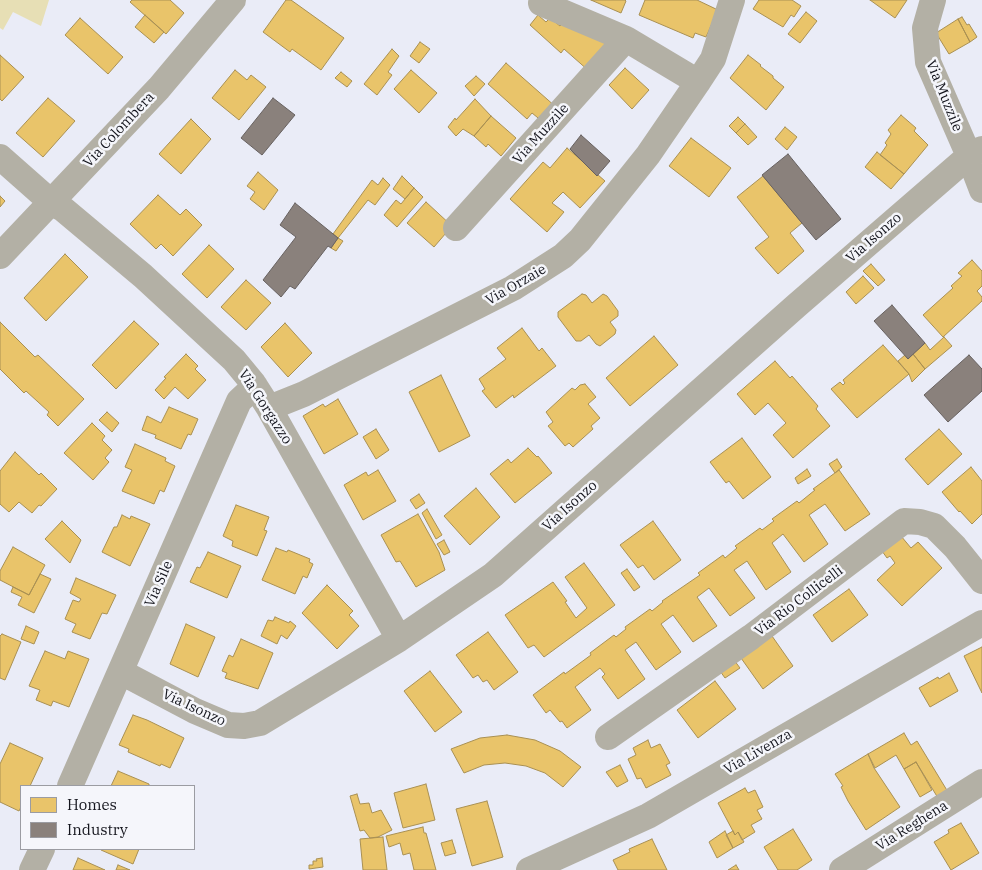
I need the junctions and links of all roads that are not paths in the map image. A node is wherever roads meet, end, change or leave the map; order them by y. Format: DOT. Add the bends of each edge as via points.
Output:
graph roads {
  1 [pos="233,0"];
  2 [pos="732,0"];
  3 [pos="934,0"];
  4 [pos="541,3"];
  5 [pos="626,39"];
  6 [pos="698,82"];
  7 [pos="976,152"];
  8 [pos="0,157"];
  9 [pos="982,190"];
  10 [pos="51,202"];
  11 [pos="456,228"];
  12 [pos="0,256"];
  13 [pos="255,386"];
  14 [pos="269,408"];
  15 [pos="982,581"];
  16 [pos="982,623"];
  17 [pos="399,639"];
  18 [pos="121,672"];
  19 [pos="608,737"];
  20 [pos="982,782"];
  21 [pos="70,785"];
  22 [pos="42,850"];
  23 [pos="32,870"];
  24 [pos="528,870"];
  25 [pos="842,870"];
  1 -- 10 [label="street, Via Colombera" via="159,88"];
  2 -- 6 [label="street" via="713,59"];
  3 -- 7 [label="street, Via Muzzile" via="924,28 928,62"];
  4 -- 5 [label="street"];
  5 -- 6 [label="street"];
  5 -- 11 [label="street, Via Muzzile"];
  6 -- 14 [label="street, Via Orzaie" via="648,156 580,240 563,256 513,288 304,394"];
  7 -- 9 [label="street, Via Muzzile"];
  7 -- 17 [label="street, Via Isonzo" via="789,312 492,575"];
  8 -- 10 [label="street, Via Gorgazzo"];
  10 -- 12 [label="street, Via Colombera"];
  10 -- 13 [label="street, Via Gorgazzo" via="143,276 234,360"];
  13 -- 14 [label="street, Via Gorgazzo"];
  13 -- 18 [label="street, Via Sile" via="239,401"];
  14 -- 17 [label="street, Via Gorgazzo"];
  15 -- 19 [label="street, Via Rio Collicelli" via="934,526 904,521 751,637"];
  16 -- 24 [label="street, Via Livenza" via="648,816"];
  17 -- 18 [label="street, Via Isonzo" via="260,723 244,726 228,725 195,711"];
  18 -- 21 [label="street, Via Sile"];
  20 -- 25 [label="street, Via Reghena"];
  22 -- 23 [label="street"];
}
